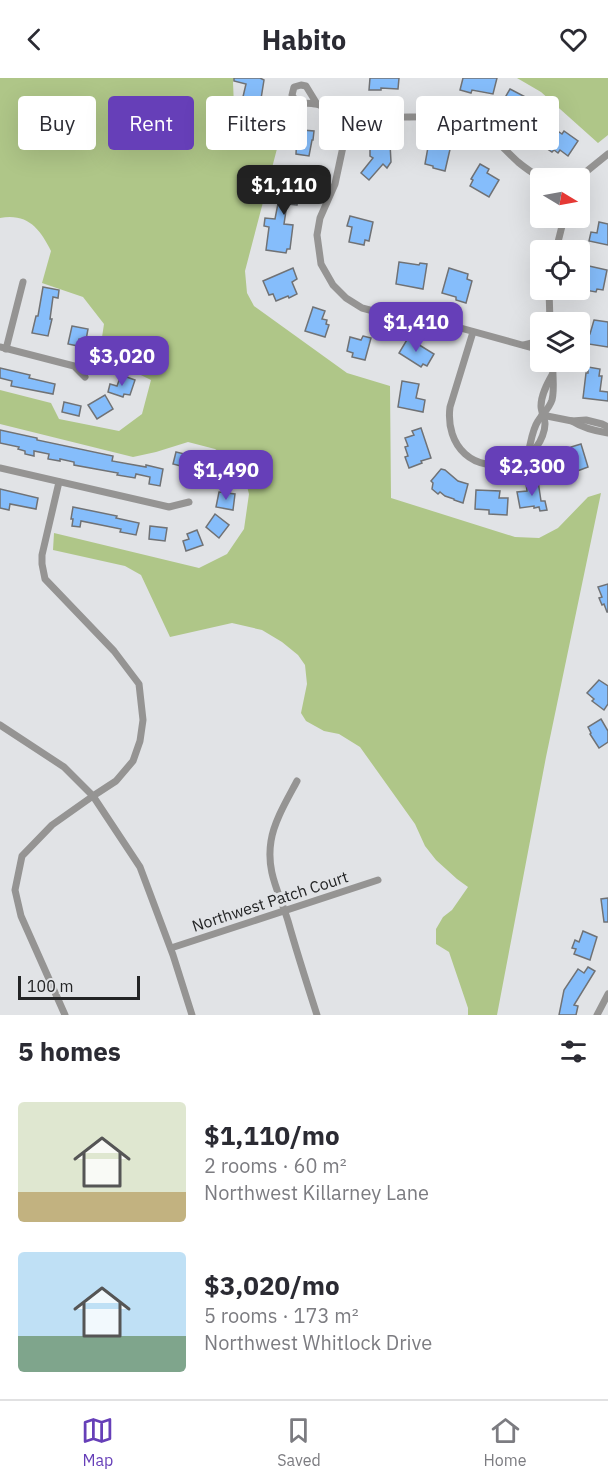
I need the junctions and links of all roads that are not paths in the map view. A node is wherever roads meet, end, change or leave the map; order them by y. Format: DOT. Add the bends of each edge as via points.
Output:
graph roads {
  1 [pos="404,117"];
  2 [pos="342,150"];
  3 [pos="608,154"];
  4 [pos="590,169"];
  5 [pos="530,171"];
  6 [pos="23,282"];
  7 [pos="473,332"];
  8 [pos="530,344"];
  9 [pos="524,345"];
  10 [pos="3,348"];
  11 [pos="530,348"];
  12 [pos="552,372"];
  13 [pos="85,377"];
  14 [pos="542,415"];
  15 [pos="572,421"];
  16 [pos="608,427"];
  17 [pos="608,433"];
  18 [pos="0,468"];
  19 [pos="59,482"];
  20 [pos="189,502"];
  21 [pos="0,725"];
  22 [pos="297,781"];
  23 [pos="93,796"];
  24 [pos="378,880"];
  25 [pos="284,911"];
  26 [pos="171,948"];
  27 [pos="608,994"];
  28 [pos="65,1015"];
  29 [pos="192,1015"];
  30 [pos="317,1015"];
  31 [pos="597,1015"];
  1 -- 5 [label="street" via="445,117 477,125"];
  2 -- 7 [label="street" via="317,235 321,264 333,285 362,308 417,316"];
  3 -- 4 [label="street"];
  6 -- 10 [label="street"];
  7 -- 9 [label="street"];
  7 -- 14 [label="street" via="449,416 452,436 462,451 485,464 519,459 537,445 545,424"];
  8 -- 9 [label="street"];
  9 -- 11 [label="street"];
  10 -- 13 [label="street" via="74,366"];
  12 -- 14 [label="street" via="552,398"];
  14 -- 15 [label="street"];
  15 -- 16 [label="street" via="586,420"];
  15 -- 17 [label="street"];
  18 -- 19 [label="street"];
  19 -- 20 [label="street" via="169,507"];
  19 -- 23 [label="street" via="42,555 45,579 114,651 139,684 143,720 133,761 116,781"];
  21 -- 23 [label="street" via="64,767"];
  22 -- 25 [label="street" via="271,837 269,856 272,879"];
  23 -- 26 [label="street" via="140,867"];
  23 -- 28 [label="street" via="52,825 22,856 15,890 21,916"];
  24 -- 25 [label="street, Northwest Patch Court"];
  25 -- 26 [label="street, Northwest Patch Court"];
  25 -- 30 [label="street"];
  26 -- 29 [label="street"];
  27 -- 31 [label="street"];
}
